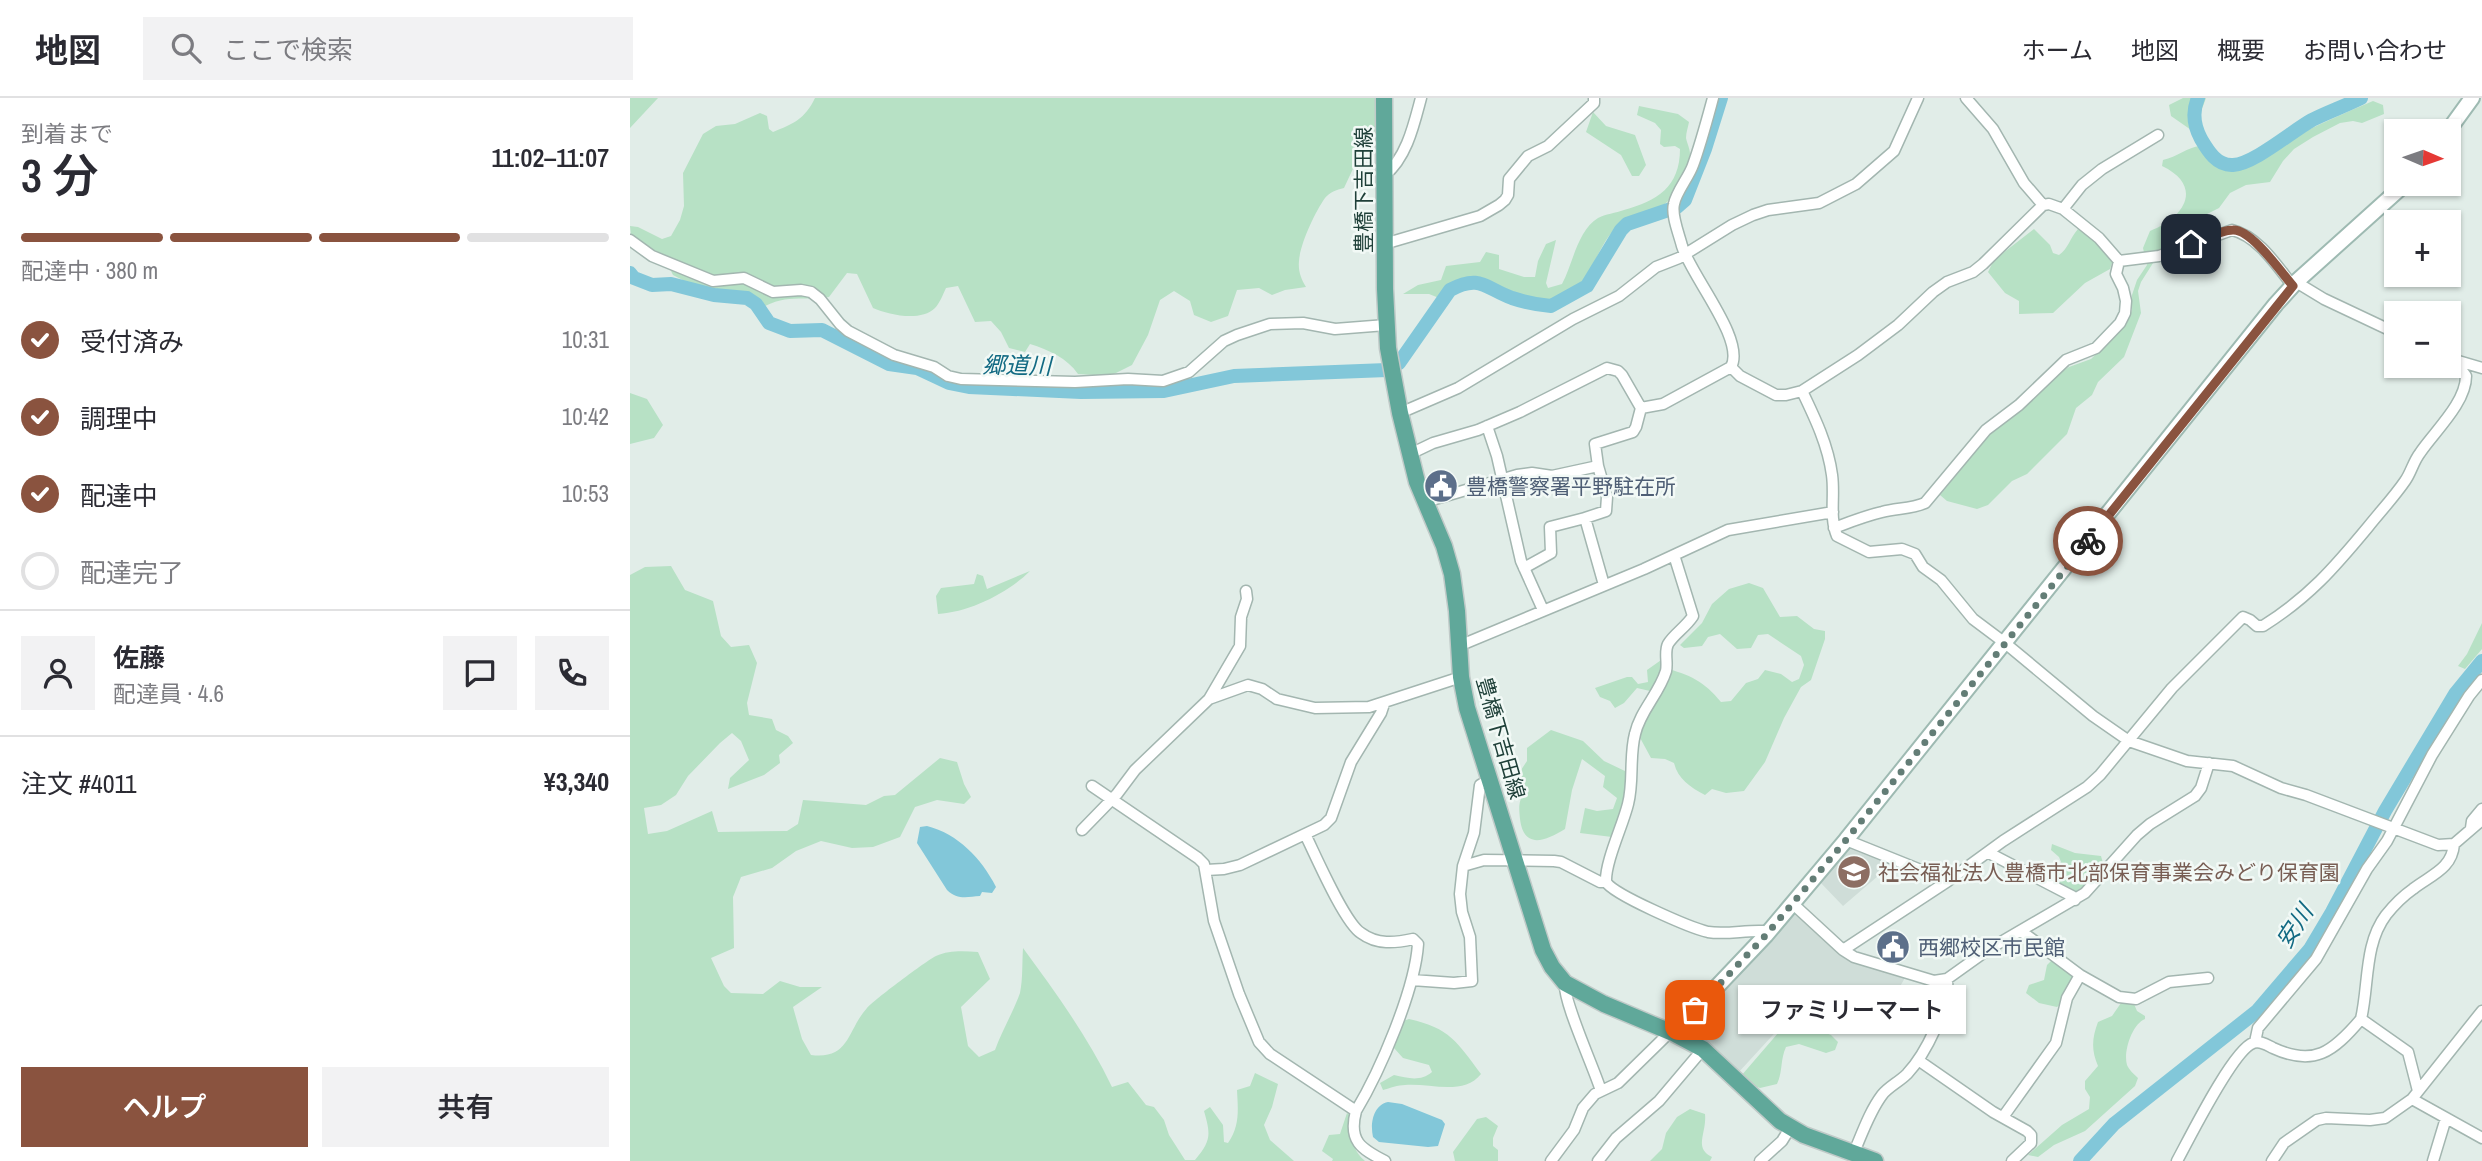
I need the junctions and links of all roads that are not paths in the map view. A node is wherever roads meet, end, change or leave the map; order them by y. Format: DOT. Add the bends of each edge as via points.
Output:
graph roads {
  1 [pos="1384,98"];
  2 [pos="1421,98"];
  3 [pos="1594,98"];
  4 [pos="1713,98"];
  5 [pos="1918,98"];
  6 [pos="1966,98"];
  7 [pos="2472,98"];
  8 [pos="2457,119"];
  9 [pos="2158,135"];
  10 [pos="1385,175"];
  11 [pos="2392,196"];
  12 [pos="2043,205"];
  13 [pos="2063,209"];
  14 [pos="630,240"];
  15 [pos="1384,244"];
  16 [pos="1685,254"];
  17 [pos="2119,261"];
  18 [pos="2295,284"];
  19 [pos="1386,325"];
  20 [pos="2384,327"];
  21 [pos="2461,363"];
  22 [pos="1731,367"];
  23 [pos="2461,368"];
  24 [pos="2482,370"];
  25 [pos="2466,382"];
  26 [pos="1802,391"];
  27 [pos="1640,408"];
  28 [pos="1400,413"];
  29 [pos="1488,426"];
  30 [pos="1410,454"];
  31 [pos="1598,466"];
  32 [pos="1502,479"];
  33 [pos="1424,502"];
  34 [pos="1833,512"];
  35 [pos="1585,518"];
  36 [pos="1834,528"];
  37 [pos="1674,555"];
  38 [pos="1524,568"];
  39 [pos="1604,585"];
  40 [pos="1246,592"];
  41 [pos="1543,610"];
  42 [pos="1459,643"];
  43 [pos="2006,643"];
  44 [pos="1461,677"];
  45 [pos="2482,680"];
  46 [pos="1209,699"];
  47 [pos="1384,704"];
  48 [pos="2129,741"];
  49 [pos="2209,763"];
  50 [pos="1489,780"];
  51 [pos="1092,786"];
  52 [pos="1112,798"];
  53 [pos="2482,809"];
  54 [pos="2482,820"];
  55 [pos="2391,828"];
  56 [pos="2471,828"];
  57 [pos="1082,830"];
  58 [pos="1305,834"];
  59 [pos="1846,840"];
  60 [pos="2455,844"];
  61 [pos="1989,853"];
  62 [pos="1514,860"];
  63 [pos="1463,866"];
  64 [pos="1206,870"];
  65 [pos="1948,881"];
  66 [pos="1606,882"];
  67 [pos="2075,900"];
  68 [pos="1792,903"];
  69 [pos="2021,931"];
  70 [pos="1766,935"];
  71 [pos="1843,950"];
  72 [pos="2080,975"];
  73 [pos="2208,978"];
  74 [pos="1412,979"];
  75 [pos="1947,979"];
  76 [pos="1565,983"];
  77 [pos="2482,1011"];
  78 [pos="2361,1019"];
  79 [pos="1673,1033"];
  80 [pos="2255,1042"];
  81 [pos="1703,1049"];
  82 [pos="1918,1060"];
  83 [pos="1601,1091"];
  84 [pos="2415,1095"];
  85 [pos="1356,1111"];
  86 [pos="2003,1117"];
  87 [pos="2446,1118"];
  88 [pos="1790,1128"];
  89 [pos="2482,1138"];
  90 [pos="1854,1157"];
  91 [pos="2275,1160"];
  92 [pos="1385,1161"];
  93 [pos="1551,1161"];
  94 [pos="1598,1161"];
  95 [pos="1760,1161"];
  96 [pos="1875,1161"];
  97 [pos="2012,1161"];
  98 [pos="2176,1161"];
  99 [pos="2433,1161"];
  1 -- 10 [label="main road, 豊橋下吉田線"];
  2 -- 10 [label="street" via="1402,153"];
  3 -- 15 [label="street" via="1548,146 1528,156 1509,179 1508,195 1499,205 1480,216"];
  4 -- 16 [label="street" via="1674,209"];
  5 -- 16 [label="street" via="1894,151 1864,179 1819,203 1753,215"];
  6 -- 12 [label="street" via="1993,129 2024,183"];
  7 -- 8 [label="street"];
  9 -- 13 [label="street" via="2102,169"];
  10 -- 15 [label="main road, 豊橋下吉田線"];
  11 -- 18 [label="street"];
  12 -- 13 [label="street"];
  12 -- 26 [label="street" via="1973,272 1947,282 1898,326"];
  13 -- 17 [label="street"];
  14 -- 19 [label="street" via="652,256 713,281 744,278 773,292 811,292 848,331 900,357 961,379 1163,380 1189,372 1224,341 1270,324 1303,323 1335,329"];
  15 -- 19 [label="main road, 豊橋下吉田線"];
  16 -- 22 [label="street" via="1727,329 1734,354"];
  16 -- 28 [label="street" via="1656,267 1619,296 1458,388"];
  17 -- 18 [label="street" via="2159,256 2232,230 2242,232"];
  17 -- 36 [label="street" via="2116,274 2125,313 2105,340 2086,354 2066,360 1986,430 1925,503"];
  18 -- 20 [label="street"];
  18 -- 43 [label="street"];
  19 -- 28 [label="main road, 豊橋下吉田線"];
  21 -- 24 [label="street"];
  22 -- 26 [label="street" via="1776,395"];
  22 -- 27 [label="street" via="1662,404"];
  23 -- 25 [label="street"];
  24 -- 25 [label="street"];
  25 -- 48 [label="street" via="2404,483 2324,578 2263,626 2243,617 2172,688"];
  26 -- 34 [label="street" via="1826,451"];
  27 -- 29 [label="street" via="1622,375 1607,368"];
  27 -- 31 [label="street" via="1633,432 1595,444"];
  28 -- 30 [label="main road, 豊橋下吉田線"];
  29 -- 30 [label="street"];
  29 -- 32 [label="street"];
  30 -- 33 [label="main road, 豊橋下吉田線"];
  31 -- 32 [label="street" via="1552,476 1532,473"];
  31 -- 35 [label="street" via="1606,511"];
  32 -- 33 [label="street"];
  32 -- 38 [label="street"];
  33 -- 42 [label="main road, 豊橋下吉田線" via="1452,574"];
  34 -- 36 [label="street"];
  34 -- 37 [label="street" via="1741,526"];
  35 -- 38 [label="street" via="1550,527 1551,553"];
  35 -- 39 [label="street"];
  36 -- 43 [label="street" via="1845,542 1869,552 1902,549 1915,554 1967,614"];
  37 -- 39 [label="street"];
  37 -- 66 [label="street" via="1693,616 1669,642 1667,669 1639,721 1631,757 1629,803"];
  38 -- 41 [label="street"];
  39 -- 41 [label="street"];
  40 -- 46 [label="street" via="1240,646"];
  41 -- 42 [label="street"];
  42 -- 44 [label="main road, 豊橋下吉田線"];
  43 -- 48 [label="street"];
  43 -- 59 [label="street"];
  44 -- 47 [label="street"];
  44 -- 50 [label="main road, 豊橋下吉田線"];
  45 -- 55 [label="street"];
  46 -- 47 [label="street" via="1248,685 1277,699 1315,708"];
  46 -- 52 [label="street"];
  47 -- 58 [label="street" via="1351,762 1331,818"];
  48 -- 49 [label="street" via="2187,761"];
  48 -- 61 [label="street" via="2087,787"];
  49 -- 55 [label="street" via="2233,766 2281,789"];
  49 -- 67 [label="street" via="2195,796 2137,835"];
  50 -- 62 [label="main road, 豊橋下吉田線"];
  50 -- 63 [label="street" via="1480,785 1474,833"];
  51 -- 52 [label="street"];
  52 -- 57 [label="street"];
  52 -- 64 [label="street" via="1198,858"];
  53 -- 56 [label="street"];
  54 -- 56 [label="street"];
  55 -- 60 [label="street" via="2438,845"];
  55 -- 80 [label="street" via="2316,959 2258,1028"];
  56 -- 60 [label="street"];
  58 -- 64 [label="street" via="1240,865"];
  58 -- 74 [label="street" via="1358,931 1391,943 1417,940"];
  59 -- 65 [label="street"];
  59 -- 68 [label="street"];
  60 -- 78 [label="street" via="2443,869 2411,890 2384,918 2371,950"];
  61 -- 65 [label="street"];
  61 -- 67 [label="street"];
  62 -- 63 [label="street" via="1484,860"];
  62 -- 66 [label="street" via="1561,862"];
  62 -- 76 [label="main road, 豊橋下吉田線" via="1543,950"];
  63 -- 74 [label="street" via="1460,905 1470,937 1472,981"];
  64 -- 85 [label="street" via="1214,921 1259,1042 1270,1055"];
  65 -- 71 [label="street"];
  66 -- 70 [label="street" via="1627,898 1708,932 1763,931"];
  67 -- 69 [label="street"];
  68 -- 70 [label="street"];
  68 -- 71 [label="street"];
  69 -- 72 [label="street"];
  69 -- 75 [label="street"];
  70 -- 79 [label="street"];
  71 -- 75 [label="street" via="1866,962 1934,981"];
  72 -- 73 [label="street" via="2129,999 2169,982"];
  72 -- 86 [label="street" via="2067,999 2056,1043"];
  74 -- 85 [label="street" via="1392,1037"];
  75 -- 82 [label="street" via="1939,1019"];
  76 -- 79 [label="main road, 豊橋下吉田線"];
  76 -- 83 [label="street"];
  77 -- 84 [label="street"];
  78 -- 80 [label="street" via="2316,1056 2297,1057"];
  78 -- 84 [label="street" via="2408,1052"];
  79 -- 81 [label="main road, 豊橋下吉田線"];
  79 -- 83 [label="street" via="1618,1083"];
  80 -- 98 [label="street" via="2230,1067"];
  81 -- 88 [label="main road, 豊橋下吉田線"];
  81 -- 94 [label="street" via="1667,1094"];
  82 -- 86 [label="street"];
  82 -- 90 [label="street" via="1898,1084 1884,1092"];
  83 -- 93 [label="street" via="1583,1108 1574,1130"];
  84 -- 87 [label="street"];
  84 -- 91 [label="street" via="2385,1118 2316,1120 2284,1143"];
  85 -- 92 [label="street" via="1357,1142 1364,1151"];
  86 -- 97 [label="street" via="2031,1135 2031,1143"];
  87 -- 89 [label="street"];
  87 -- 99 [label="street"];
  88 -- 90 [label="main road, 豊橋下吉田線"];
  88 -- 95 [label="street"];
  90 -- 96 [label="main road, 豊橋下吉田線"];
}
